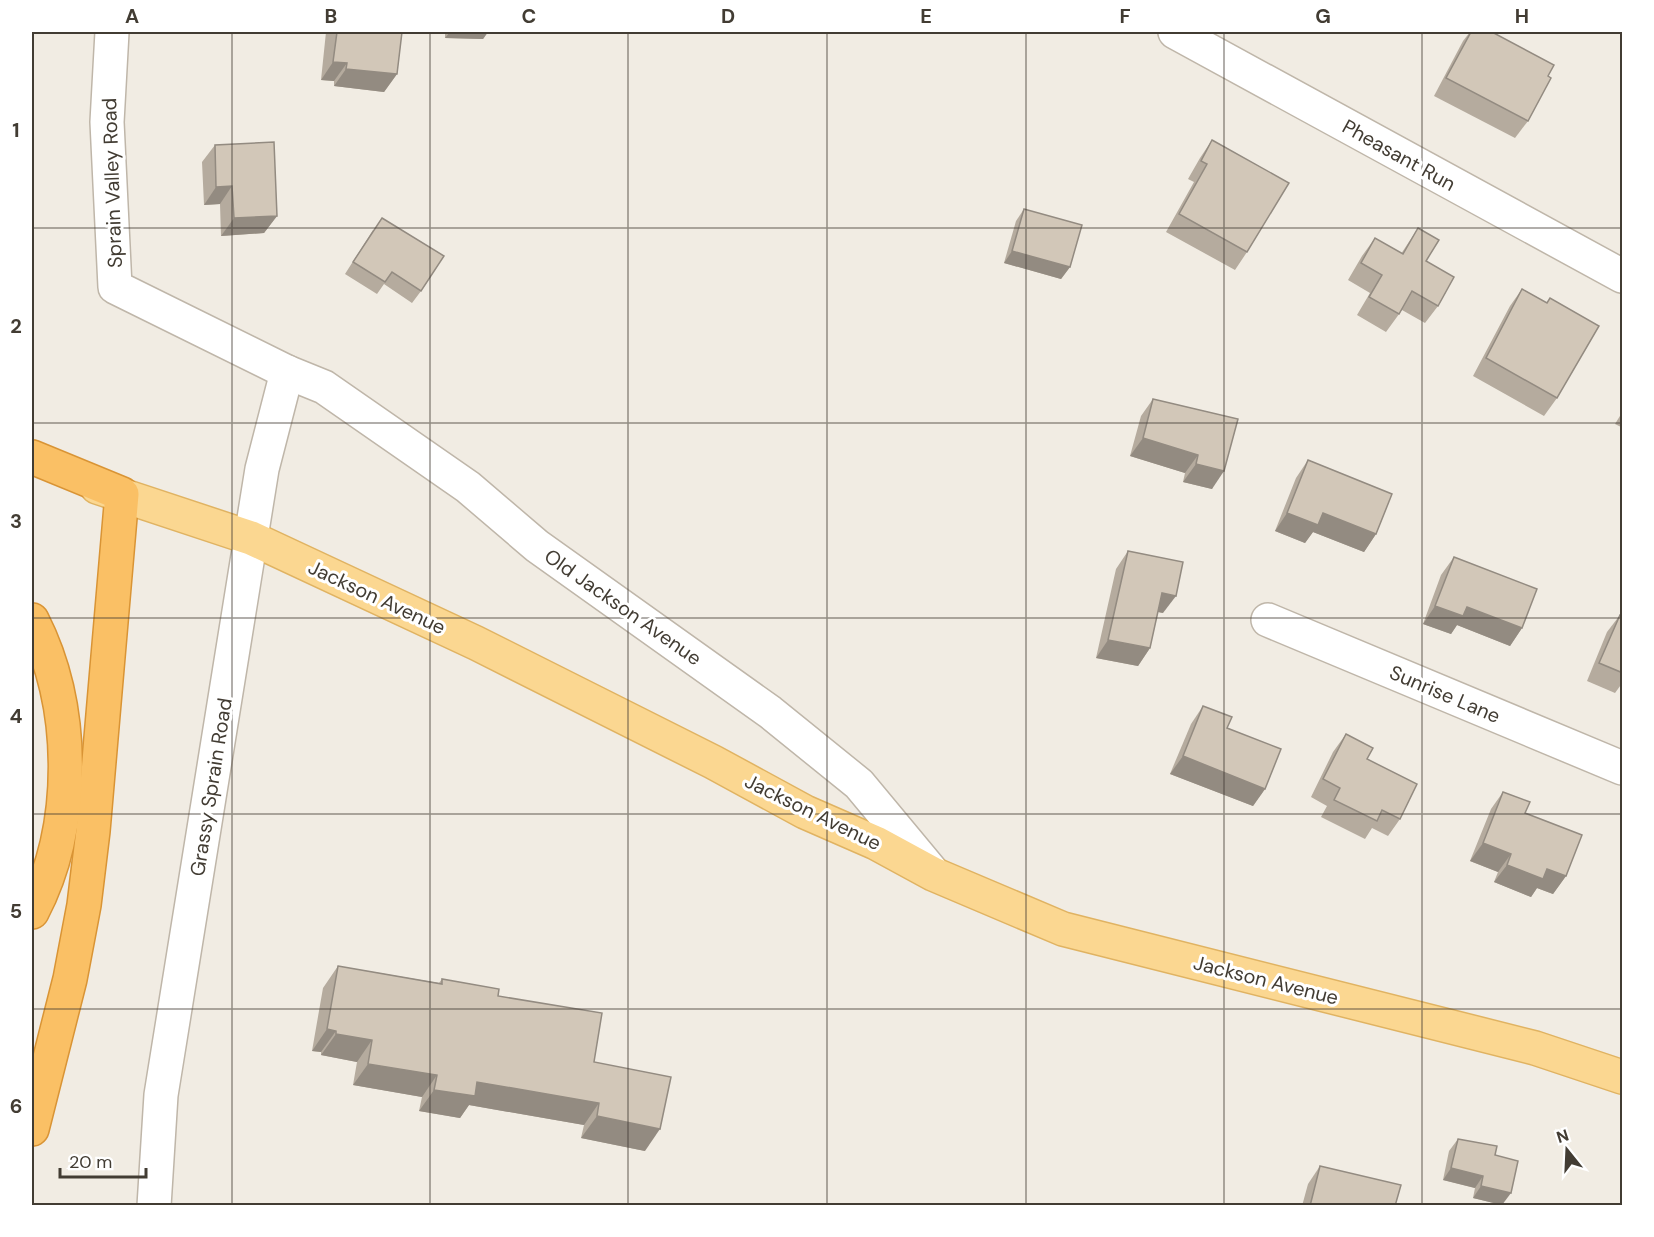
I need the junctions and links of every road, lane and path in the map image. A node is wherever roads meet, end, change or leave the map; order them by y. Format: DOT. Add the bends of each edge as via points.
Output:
graph roads {
  1 [pos="112,32"];
  2 [pos="1175,32"];
  3 [pos="1623,276"];
  4 [pos="287,372"];
  5 [pos="32,457"];
  6 [pos="32,468"];
  7 [pos="122,494"];
  8 [pos="252,538"];
  9 [pos="32,620"];
  10 [pos="1268,620"];
  11 [pos="1623,768"];
  12 [pos="933,874"];
  13 [pos="32,912"];
  14 [pos="1623,1077"];
  15 [pos="32,1129"];
  16 [pos="154,1206"];
  1 -- 4 [label="street, Sprain Valley Road" via="107,122 115,287"];
  2 -- 3 [label="street, Pheasant Run"];
  4 -- 8 [label="street, Grassy Sprain Road" via="262,469"];
  4 -- 12 [label="street, Old Jackson Avenue" via="324,387 468,487 537,546 770,712 859,784"];
  5 -- 7 [label="highway"];
  6 -- 7 [label="main road, Jackson Avenue"];
  7 -- 8 [label="main road, Jackson Avenue"];
  7 -- 15 [label="highway" via="84,905"];
  8 -- 12 [label="main road, Jackson Avenue" via="476,643"];
  8 -- 16 [label="street, Grassy Sprain Road" via="161,1095"];
  9 -- 13 [label="highway" via="55,684 64,773 59,830 44,889"];
  10 -- 11 [label="street, Sunrise Lane"];
  12 -- 14 [label="main road, Jackson Avenue" via="1063,929 1535,1048"];
}
